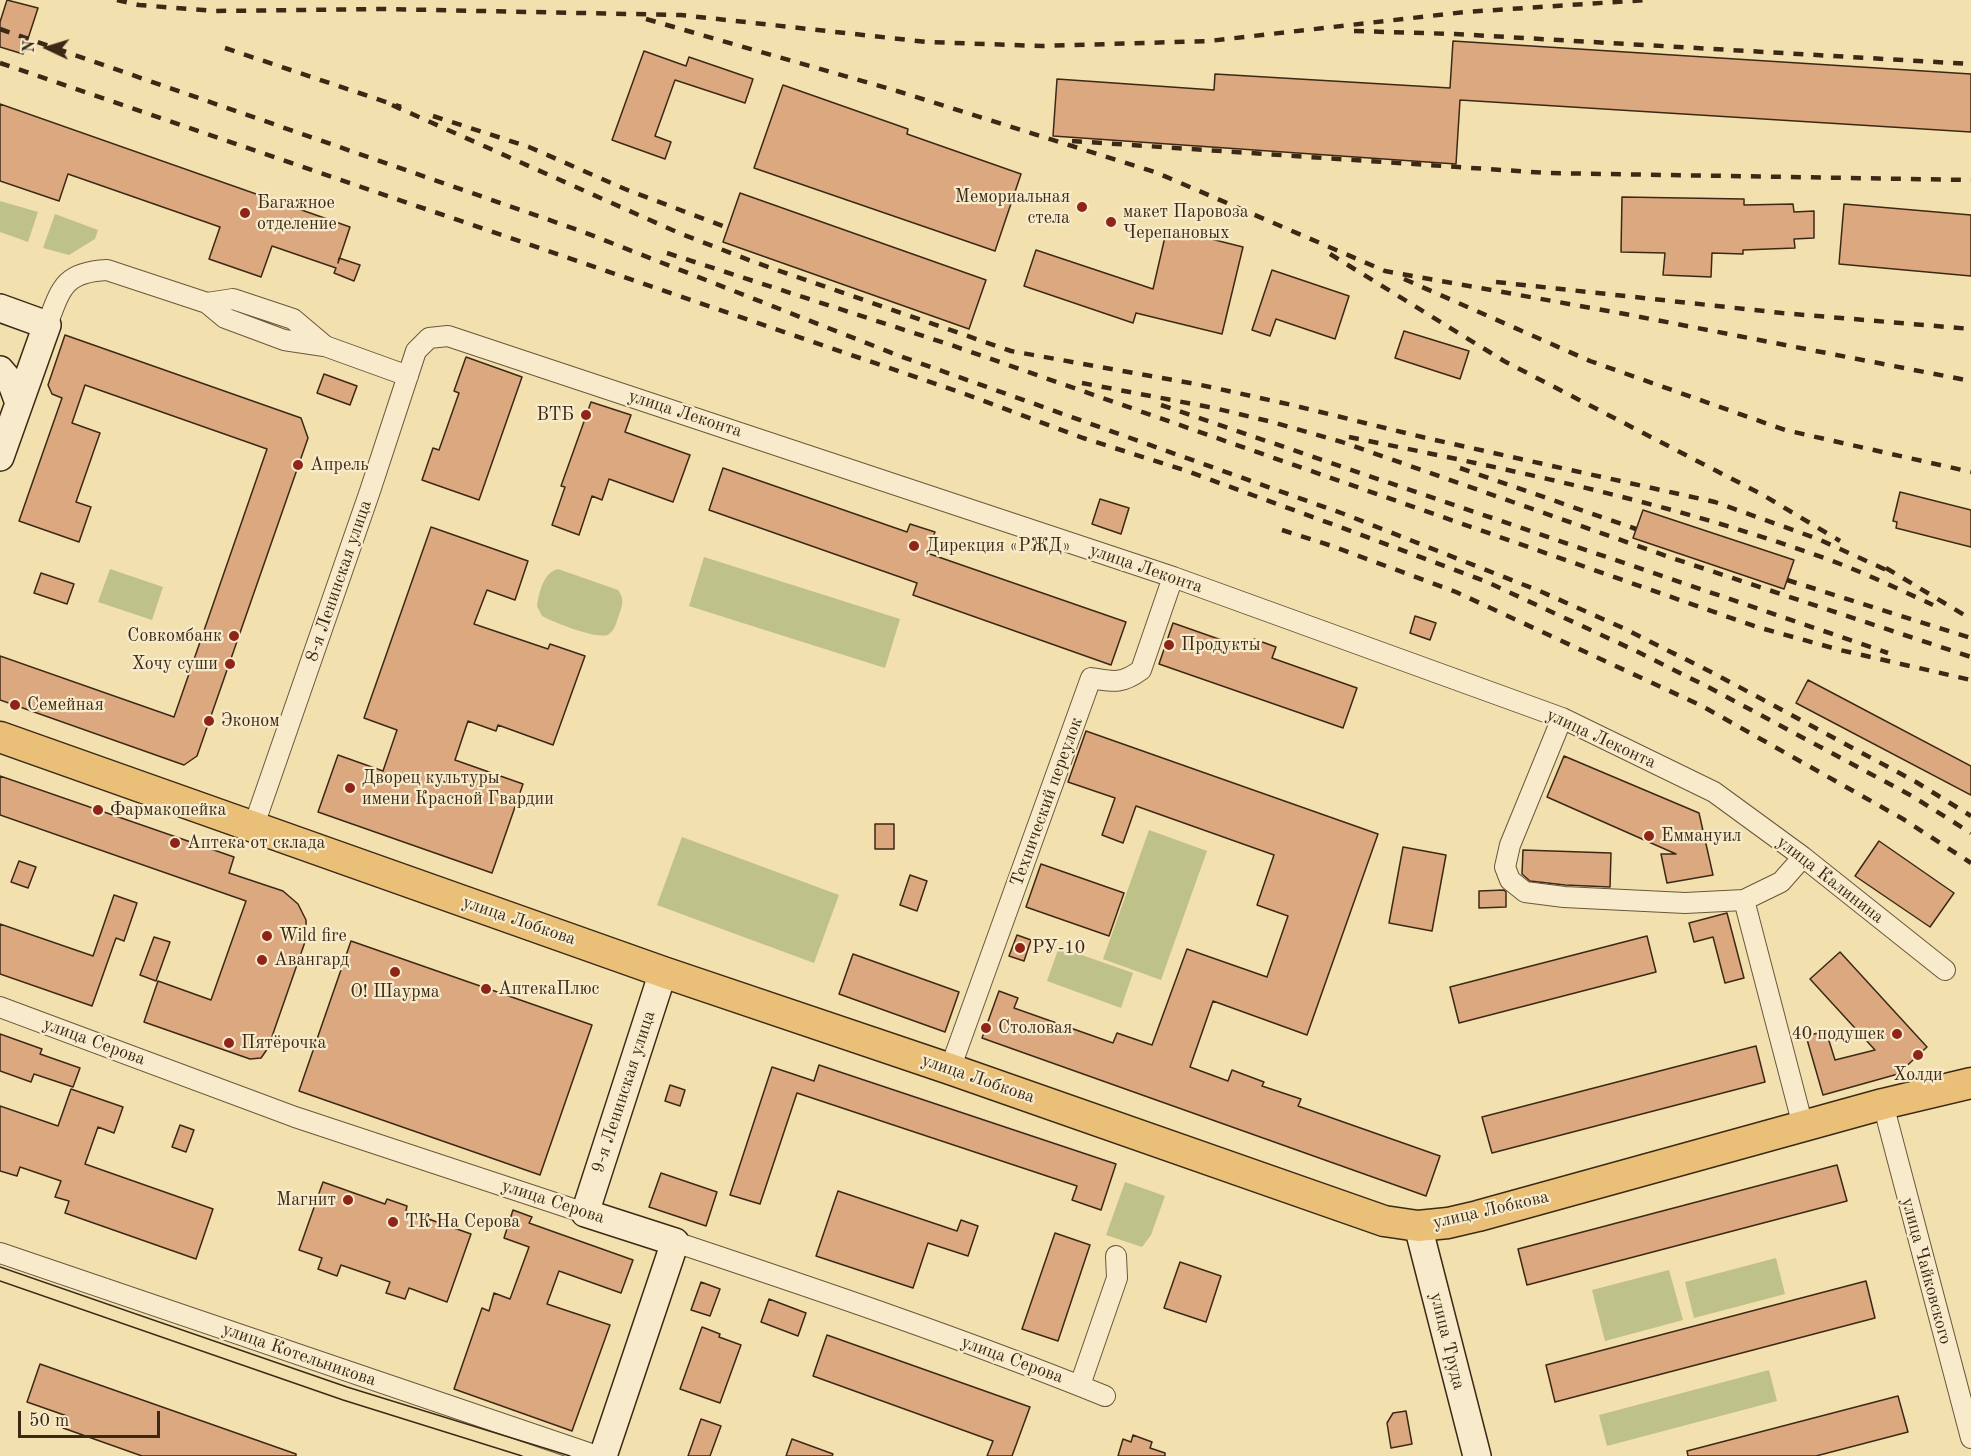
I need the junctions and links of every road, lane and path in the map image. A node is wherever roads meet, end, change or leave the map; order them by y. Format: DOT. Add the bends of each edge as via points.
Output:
graph roads {
  1 [pos="0,308"];
  2 [pos="47,325"];
  3 [pos="429,338"];
  4 [pos="0,370"];
  5 [pos="408,376"];
  6 [pos="19,403"];
  7 [pos="0,457"];
  8 [pos="1173,577"];
  9 [pos="1562,718"];
  10 [pos="0,737"];
  11 [pos="1714,792"];
  12 [pos="254,828"];
  13 [pos="1803,857"];
  14 [pos="1744,900"];
  15 [pos="1945,970"];
  16 [pos="663,972"];
  17 [pos="0,1007"];
  18 [pos="950,1069"];
  19 [pos="1971,1083"];
  20 [pos="1883,1104"];
  21 [pos="1803,1126"];
  22 [pos="585,1213"];
  23 [pos="1418,1226"];
  24 [pos="675,1242"];
  25 [pos="0,1253"];
  26 [pos="1116,1256"];
  27 [pos="1080,1385"];
  28 [pos="1106,1396"];
  29 [pos="1971,1438"];
  30 [pos="597,1456"];
  31 [pos="603,1456"];
  32 [pos="1477,1456"];
  1 -- 2 [label="street"];
  2 -- 5 [label="street" via="60,290 77,276 107,270 207,303 233,299 293,319 325,346"];
  2 -- 6 [label="street"];
  3 -- 5 [label="street, 8-я Ленинская улица" via="416,351"];
  3 -- 8 [label="street, улица Леконта" via="448,336"];
  4 -- 6 [label="street" via="12,384"];
  5 -- 12 [label="street, 8-я Ленинская улица"];
  6 -- 7 [label="street"];
  8 -- 9 [label="street, улица Леконта"];
  8 -- 18 [label="street, Технический переулок" via="1141,670 1116,683 1091,678"];
  9 -- 11 [label="street, улица Леконта"];
  9 -- 14 [label="street" via="1510,845 1505,867 1510,880 1525,892 1564,897 1685,903"];
  10 -- 12 [label="main road, улица Лобкова"];
  11 -- 13 [label="street, улица Калинина"];
  12 -- 16 [label="main road, улица Лобкова"];
  13 -- 14 [label="street" via="1781,882"];
  13 -- 15 [label="street, улица Калинина"];
  14 -- 21 [label="street"];
  16 -- 18 [label="main road, улица Лобкова"];
  16 -- 22 [label="street, 9-я Ленинская улица"];
  17 -- 22 [label="street, улица Серова" via="295,1117"];
  18 -- 23 [label="main road, улица Лобкова" via="1341,1208"];
  19 -- 20 [label="main road, улица Лобкова"];
  20 -- 21 [label="main road, улица Лобкова"];
  20 -- 29 [label="street, улица Чайковского"];
  21 -- 23 [label="main road, улица Лобкова" via="1478,1216"];
  22 -- 24 [label="street, улица Серова"];
  23 -- 32 [label="street, улица Труда"];
  24 -- 27 [label="street, улица Серова"];
  24 -- 31 [label="street"];
  25 -- 30 [label="street, улица Котельникова"];
  26 -- 27 [label="street" via="1117,1278"];
  27 -- 28 [label="street, улица Серова"];
}
